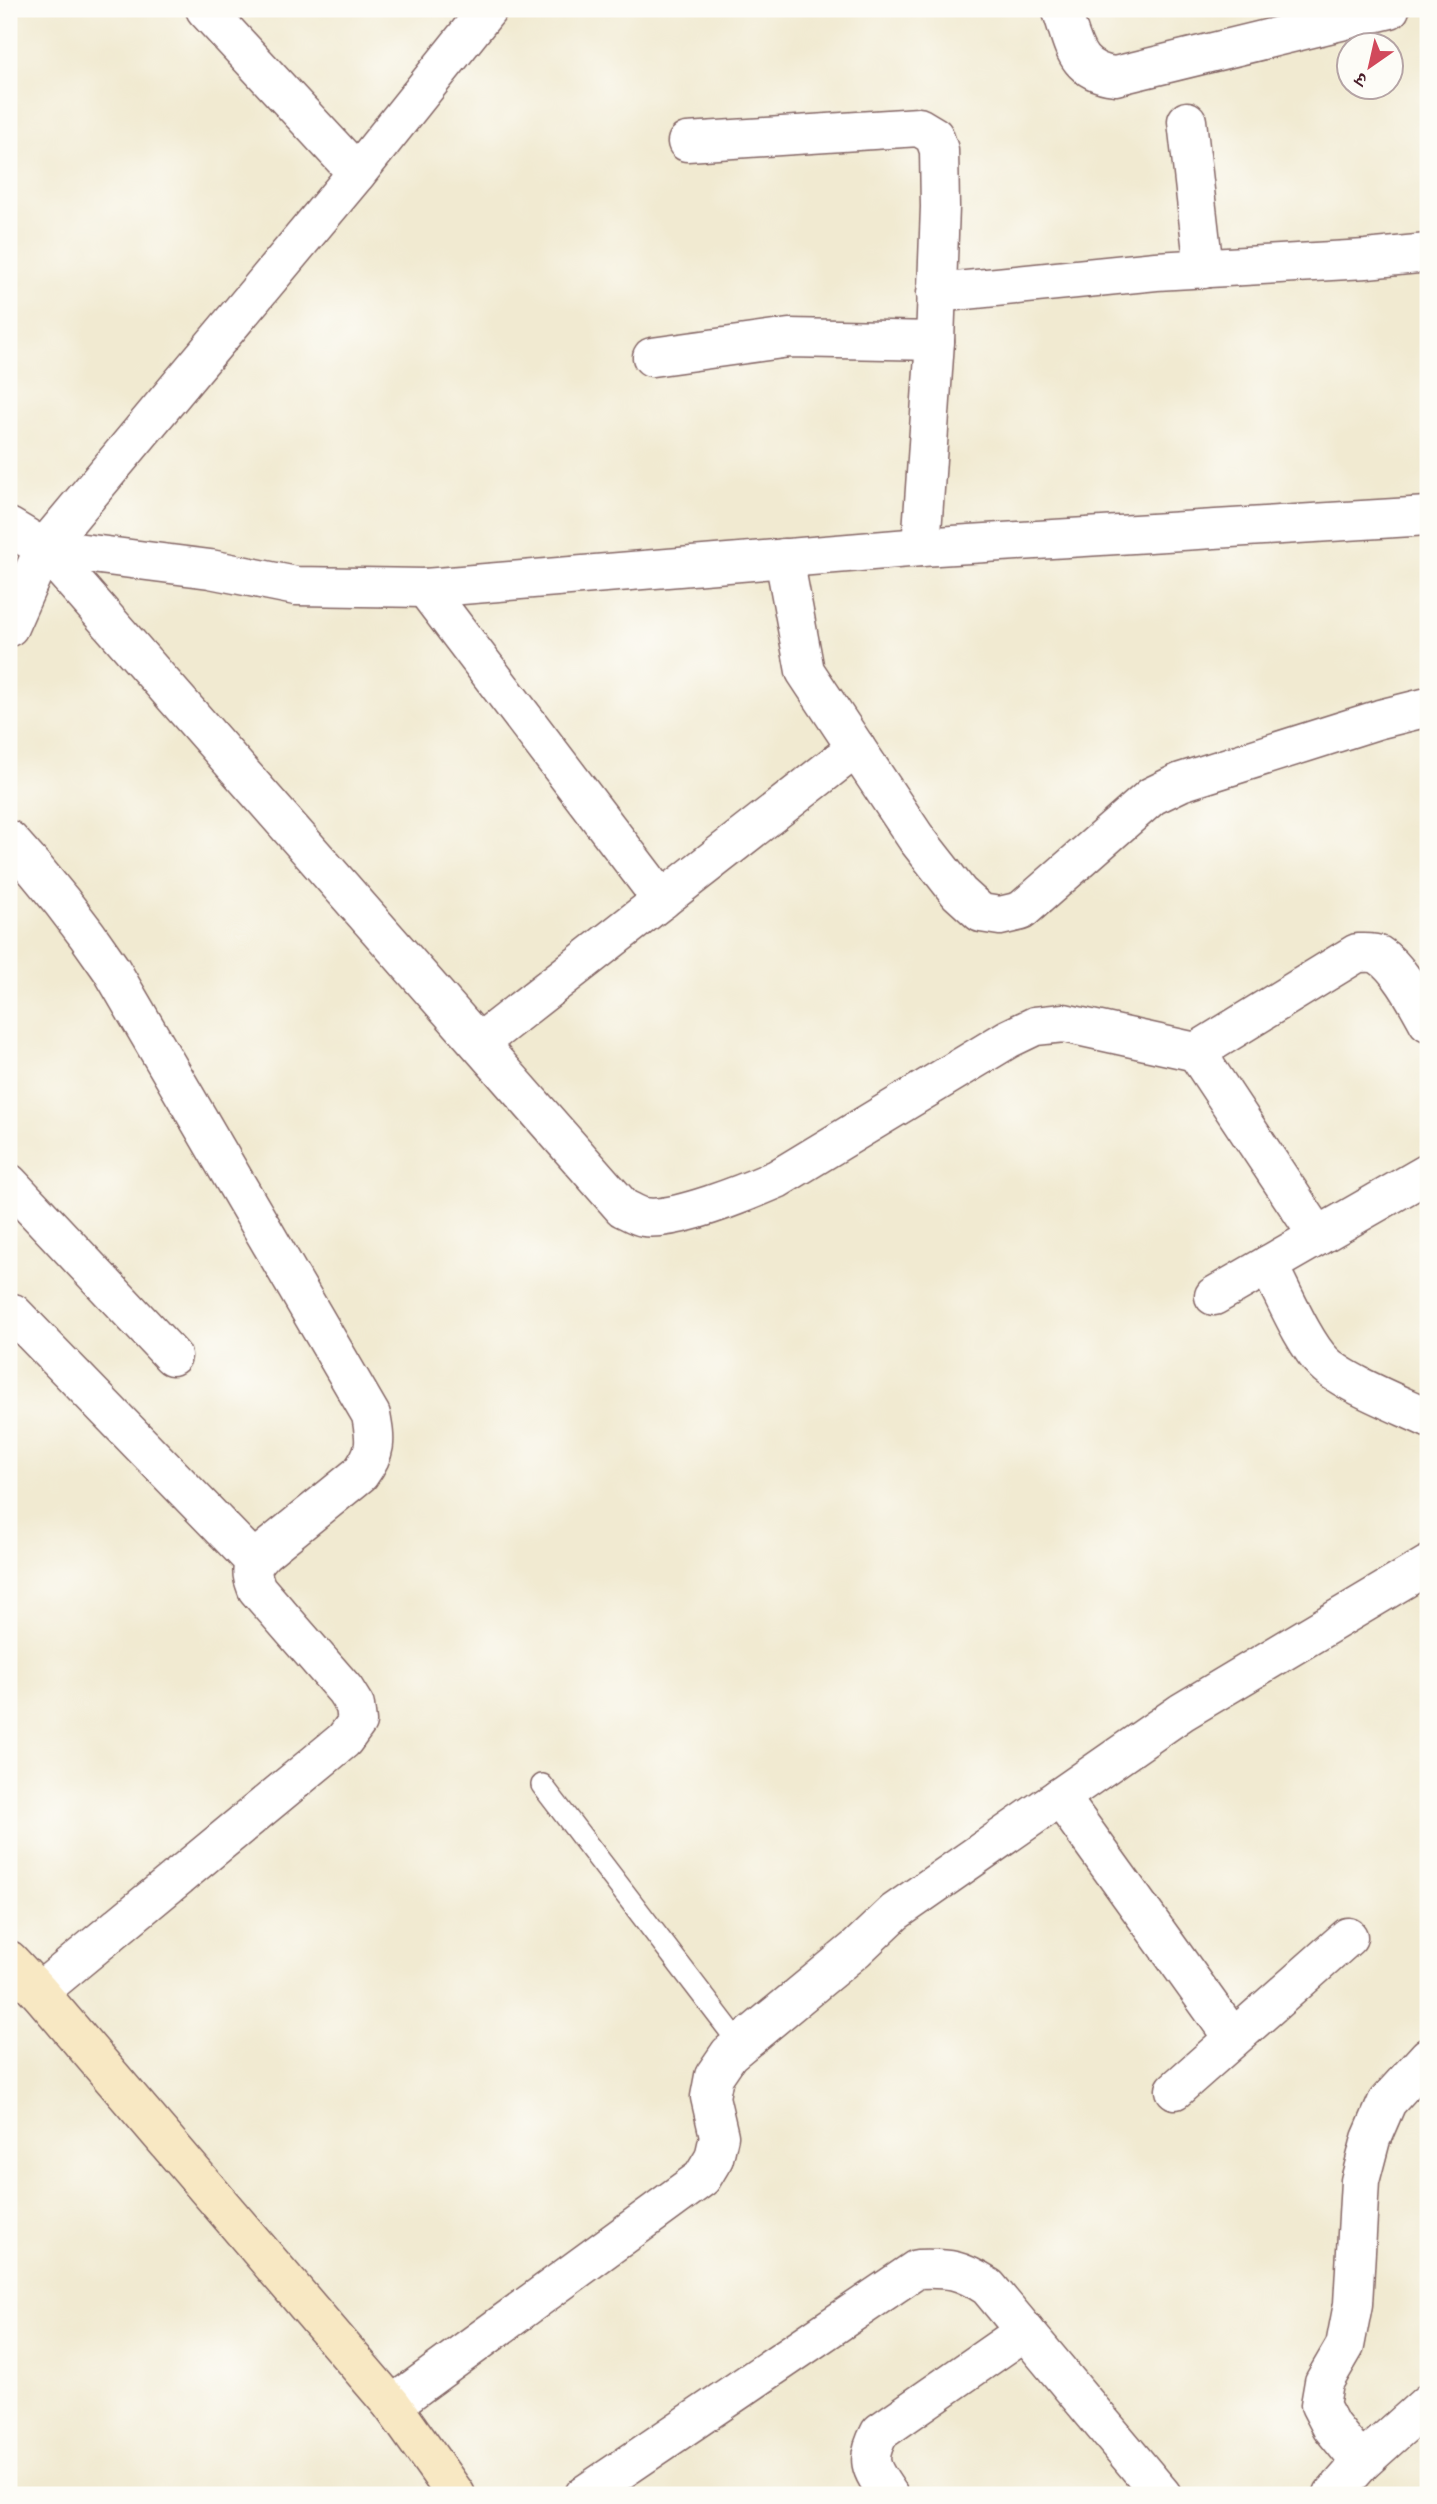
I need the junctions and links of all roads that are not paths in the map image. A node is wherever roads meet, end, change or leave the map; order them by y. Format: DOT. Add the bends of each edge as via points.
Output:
graph roads {
  1 [pos="205,9"];
  2 [pos="1061,9"];
  3 [pos="1390,9"];
  4 [pos="482,11"];
  5 [pos="1187,121"];
  6 [pos="687,142"];
  7 [pos="357,173"];
  8 [pos="1428,253"];
  9 [pos="1203,269"];
  10 [pos="936,293"];
  11 [pos="935,341"];
  12 [pos="652,357"];
  13 [pos="1428,516"];
  14 [pos="9,527"];
  15 [pos="921,547"];
  16 [pos="44,548"];
  17 [pos="784,558"];
  18 [pos="425,588"];
  19 [pos="9,627"];
  20 [pos="1428,707"];
  21 [pos="856,748"];
  22 [pos="9,841"];
  23 [pos="662,900"];
  24 [pos="1428,1022"];
  25 [pos="479,1043"];
  26 [pos="1196,1052"];
  27 [pos="1428,1173"];
  28 [pos="9,1182"];
  29 [pos="1318,1236"];
  30 [pos="1268,1265"];
  31 [pos="1214,1296"];
  32 [pos="13,1313"];
  33 [pos="172,1356"];
  34 [pos="1428,1418"];
  35 [pos="255,1562"];
  36 [pos="1428,1565"];
  37 [pos="542,1785"];
  38 [pos="1060,1797"];
  39 [pos="1348,1937"];
  40 [pos="9,1960"];
  41 [pos="39,1992"];
  42 [pos="1233,2038"];
  43 [pos="740,2044"];
  44 [pos="1428,2057"];
  45 [pos="1175,2090"];
  46 [pos="1025,2331"];
  47 [pos="1428,2403"];
  48 [pos="393,2405"];
  49 [pos="1361,2463"];
  50 [pos="456,2495"];
  51 [pos="584,2495"];
  52 [pos="888,2495"];
  53 [pos="1162,2495"];
  54 [pos="1333,2495"];
  1 -- 7 [label="street"];
  2 -- 3 [label="street" via="1081,63 1115,76"];
  4 -- 7 [label="street"];
  5 -- 9 [label="street"];
  6 -- 10 [label="street" via="919,127 934,136 939,150 940,207"];
  7 -- 16 [label="street"];
  8 -- 9 [label="street"];
  9 -- 10 [label="street"];
  10 -- 11 [label="street"];
  11 -- 12 [label="street" via="789,338"];
  11 -- 15 [label="street"];
  13 -- 15 [label="street"];
  14 -- 16 [label="street"];
  15 -- 17 [label="street"];
  16 -- 18 [label="street" via="210,569 296,586"];
  16 -- 19 [label="street"];
  16 -- 25 [label="street"];
  17 -- 18 [label="street"];
  17 -- 21 [label="street" via="805,671"];
  18 -- 23 [label="street"];
  20 -- 21 [label="street" via="1181,782 1152,796 1021,911 1000,916 981,913 959,892 916,838"];
  21 -- 23 [label="street"];
  22 -- 35 [label="street" via="50,885 111,969 371,1415 376,1440 372,1458 360,1474"];
  23 -- 25 [label="street"];
  24 -- 26 [label="street" via="1378,954 1357,953"];
  25 -- 26 [label="street" via="623,1208 643,1217 664,1217 777,1179 1035,1026 1064,1023"];
  26 -- 29 [label="street"];
  27 -- 29 [label="street"];
  28 -- 33 [label="street"];
  29 -- 30 [label="street"];
  30 -- 31 [label="street"];
  30 -- 34 [label="street" via="1324,1364"];
  32 -- 35 [label="street"];
  35 -- 41 [label="street" via="251,1573 257,1589 345,1690 355,1706 357,1722 344,1740"];
  36 -- 38 [label="street" via="1182,1712"];
  37 -- 43 [label="lane"];
  38 -- 42 [label="street"];
  38 -- 43 [label="street" via="895,1912"];
  39 -- 42 [label="street"];
  40 -- 41 [label="street"];
  41 -- 48 [label="street"];
  42 -- 45 [label="street"];
  43 -- 48 [label="street" via="714,2076 710,2097 719,2136 714,2158 702,2178"];
  44 -- 49 [label="street" via="1387,2102 1371,2139 1360,2181 1347,2336 1324,2382 1320,2406"];
  46 -- 51 [label="street" via="988,2287 966,2273 917,2269"];
  46 -- 52 [label="street" via="880,2432 870,2450 871,2468"];
  46 -- 53 [label="street"];
  47 -- 49 [label="street"];
  48 -- 50 [label="street"];
  49 -- 54 [label="street"];
}
